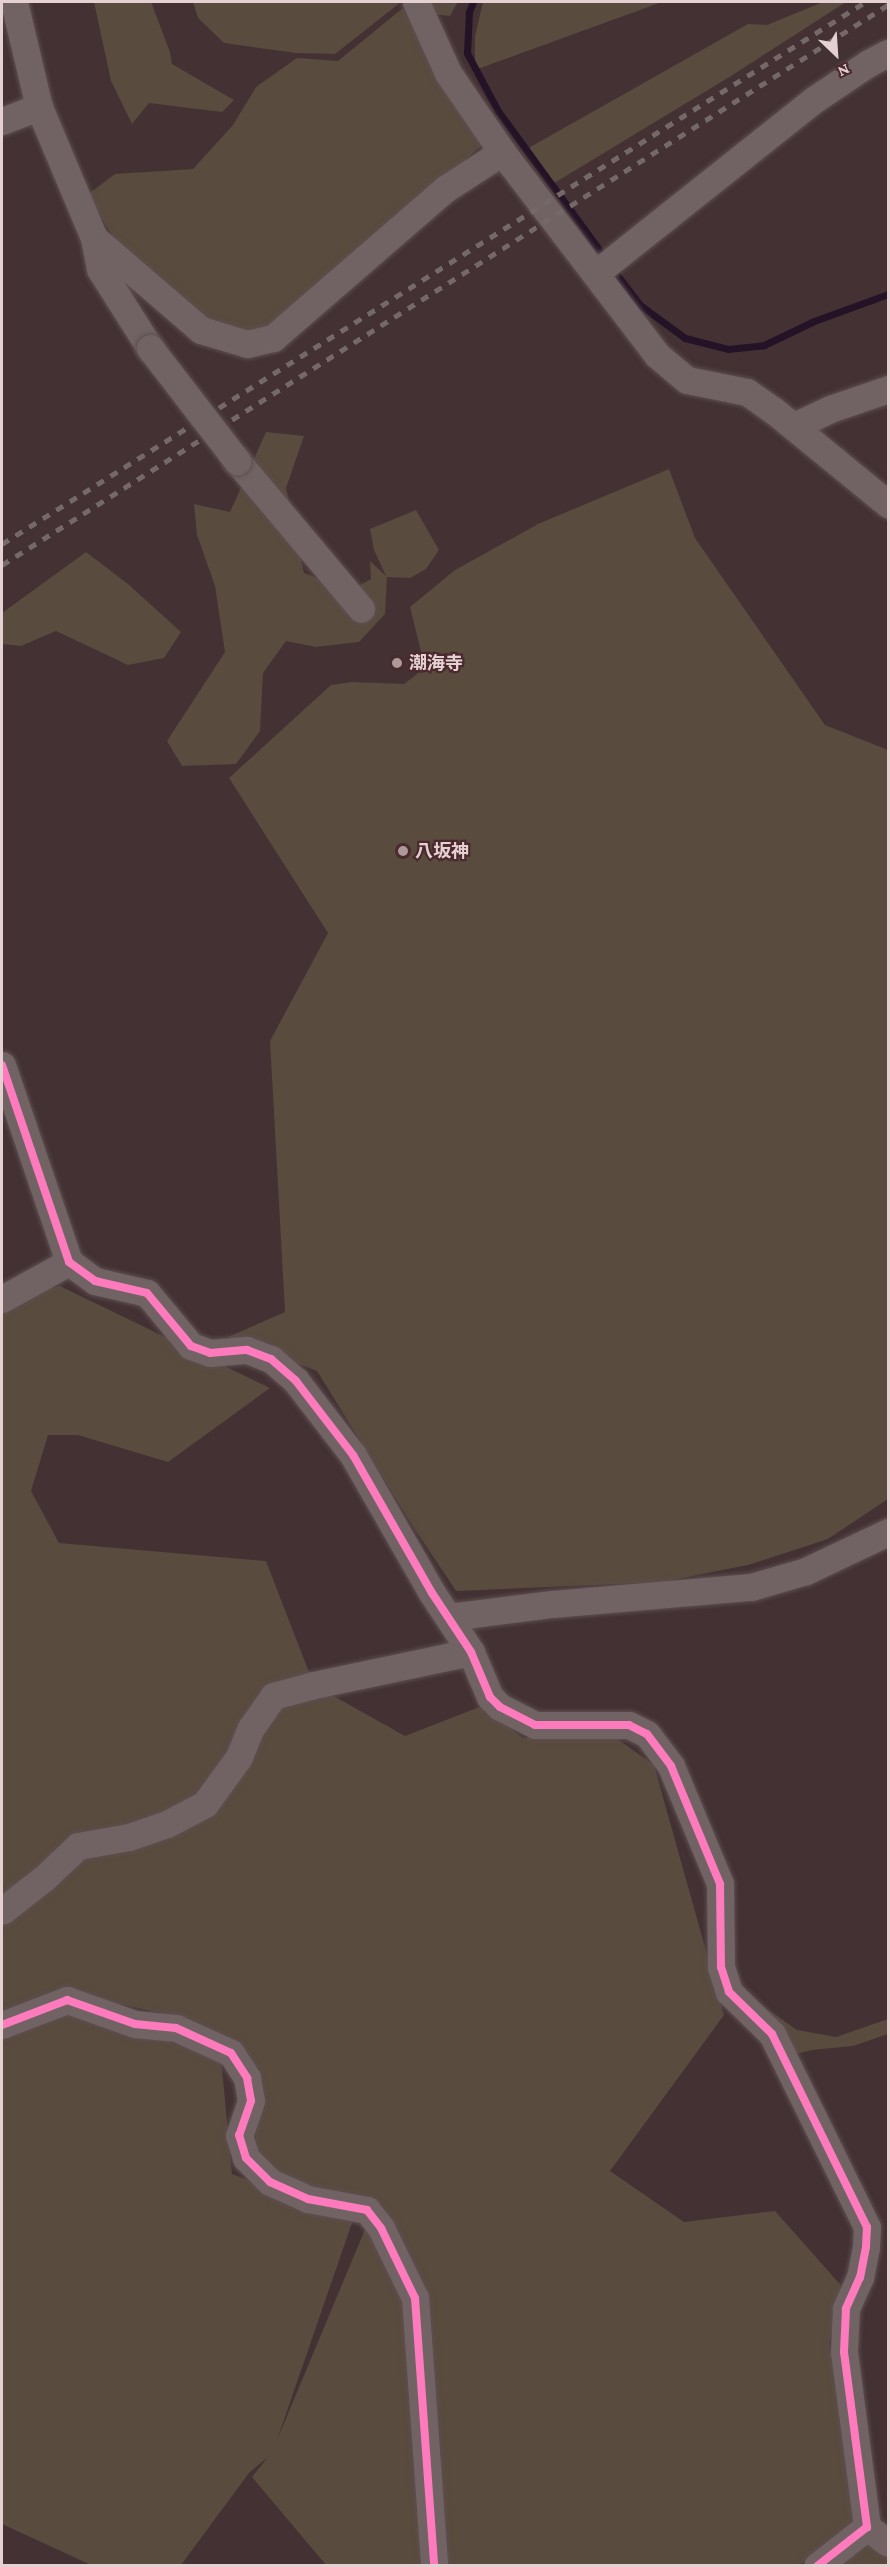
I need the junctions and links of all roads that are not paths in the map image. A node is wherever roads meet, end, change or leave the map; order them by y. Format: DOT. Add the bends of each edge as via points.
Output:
graph roads {
  1 [pos="14,2"];
  2 [pos="416,2"];
  3 [pos="888,53"];
  4 [pos="39,107"];
  5 [pos="2,121"];
  6 [pos="502,152"];
  7 [pos="94,238"];
  8 [pos="596,273"];
  9 [pos="888,389"];
  10 [pos="794,426"];
  11 [pos="888,504"];
  12 [pos="361,609"];
  13 [pos="2,1065"];
  14 [pos="69,1262"];
  15 [pos="2,1299"];
  16 [pos="888,1532"];
  17 [pos="448,1617"];
  18 [pos="471,1652"];
  19 [pos="2,1911"];
  20 [pos="2,2025"];
  21 [pos="878,2225"];
  22 [pos="867,2528"];
  23 [pos="888,2543"];
  24 [pos="434,2565"];
  25 [pos="817,2565"];
  1 -- 4 [label="street"];
  2 -- 6 [label="street" via="448,73"];
  3 -- 8 [label="street" via="815,99"];
  4 -- 5 [label="street"];
  4 -- 7 [label="street"];
  6 -- 7 [label="street" via="445,189 273,338 247,345 201,330"];
  6 -- 8 [label="street"];
  7 -- 12 [label="street, bridge" via="100,269 150,348 237,461"];
  8 -- 10 [label="street" via="657,355 687,380 747,392"];
  9 -- 10 [label="street"];
  10 -- 11 [label="street"];
  13 -- 14 [label="street"];
  14 -- 15 [label="street"];
  14 -- 17 [label="street" via="95,1281 147,1293 191,1346 210,1353 247,1350 271,1359 296,1381 353,1455"];
  16 -- 17 [label="street" via="806,1571 751,1587"];
  17 -- 18 [label="street"];
  18 -- 19 [label="street" via="273,1696 206,1804 167,1824 78,1846"];
  18 -- 21 [label="street" via="486,1689 500,1707 535,1725 629,1725 647,1734 671,1766 720,1884 721,1966 729,1992 772,2034"];
  20 -- 24 [label="street" via="67,2000 135,2024 176,2028 231,2053 247,2078 251,2101 239,2135 246,2158 270,2182 308,2199 367,2210 381,2228 415,2298"];
  21 -- 22 [label="street" via="866,2247 860,2277 846,2309 844,2352"];
  22 -- 23 [label="street"];
  22 -- 25 [label="street"];
}
